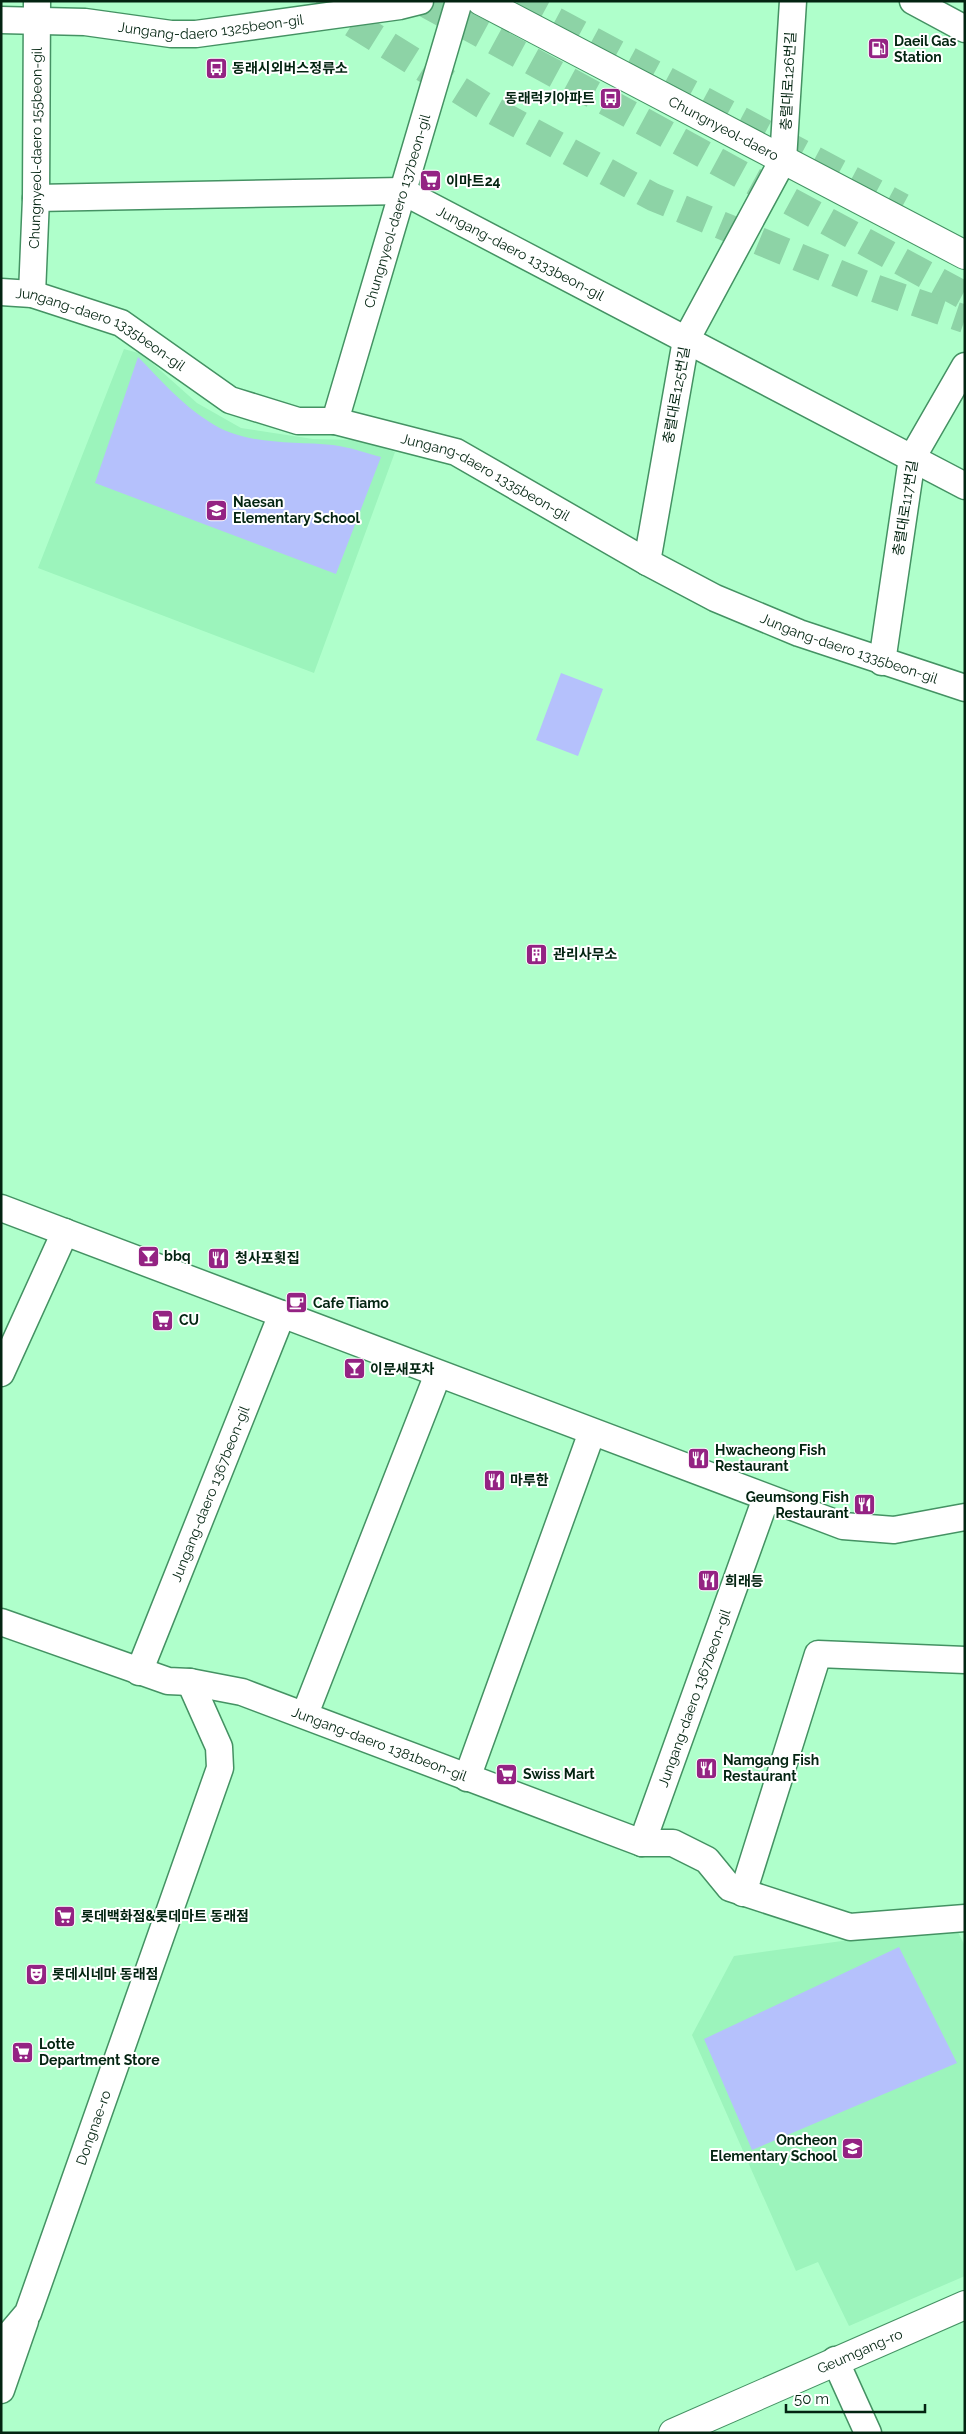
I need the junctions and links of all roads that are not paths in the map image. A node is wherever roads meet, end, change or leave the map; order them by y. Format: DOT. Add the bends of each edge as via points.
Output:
graph roads {
  1 [pos="420,1"];
  2 [pos="458,1"];
  3 [pos="481,1"];
  4 [pos="793,1"];
  5 [pos="913,1"];
  6 [pos="37,11"];
  7 [pos="1,20"];
  8 [pos="965,29"];
  9 [pos="783,160"];
  10 [pos="402,191"];
  11 [pos="36,198"];
  12 [pos="965,255"];
  13 [pos="1,292"];
  14 [pos="32,294"];
  15 [pos="686,340"];
  16 [pos="965,366"];
  17 [pos="335,421"];
  18 [pos="912,458"];
  19 [pos="965,486"];
  20 [pos="646,562"];
  21 [pos="882,662"];
  22 [pos="965,688"];
  23 [pos="1,1208"];
  24 [pos="65,1232"];
  25 [pos="282,1314"];
  26 [pos="1,1373"];
  27 [pos="438,1374"];
  28 [pos="592,1432"];
  29 [pos="766,1498"];
  30 [pos="965,1517"];
  31 [pos="1,1622"];
  32 [pos="965,1660"];
  33 [pos="139,1672"];
  34 [pos="190,1682"];
  35 [pos="305,1714"];
  36 [pos="467,1778"];
  37 [pos="642,1843"];
  38 [pos="743,1893"];
  39 [pos="965,1918"];
  40 [pos="965,2305"];
  41 [pos="28,2313"];
  42 [pos="1,2340"];
  43 [pos="835,2360"];
  44 [pos="1,2390"];
  45 [pos="673,2433"];
  46 [pos="868,2433"];
  1 -- 6 [label="street, Jungang-daero 1325beon-gil" via="196,34 171,34 85,22"];
  2 -- 10 [label="street, Chungnyeol-daero 137beon-gil"];
  3 -- 9 [label="main road, Chungnyeol-daero"];
  4 -- 9 [label="street, 충렬대로126번길"];
  5 -- 8 [label="street"];
  6 -- 7 [label="street, Jungang-daero 1325beon-gil"];
  6 -- 11 [label="street, Chungnyeol-daero 155beon-gil"];
  9 -- 12 [label="main road, Chungnyeol-daero"];
  9 -- 15 [label="street, 충렬대로125번길"];
  10 -- 11 [label="street, Jungang-daero 1333beon-gil"];
  10 -- 15 [label="street, Jungang-daero 1333beon-gil"];
  10 -- 17 [label="street, Chungnyeol-daero 137beon-gil"];
  11 -- 14 [label="street, Chungnyeol-daero 155beon-gil"];
  13 -- 14 [label="street, Jungang-daero 1335beon-gil"];
  14 -- 17 [label="street, Jungang-daero 1335beon-gil" via="121,324 230,400 298,421"];
  15 -- 18 [label="street, Jungang-daero 1333beon-gil"];
  15 -- 20 [label="street, 충렬대로125번길"];
  16 -- 18 [label="street, 충렬대로117번길"];
  17 -- 20 [label="street, Jungang-daero 1335beon-gil" via="456,452"];
  18 -- 19 [label="street, Jungang-daero 1333beon-gil"];
  18 -- 21 [label="street, 충렬대로117번길"];
  20 -- 21 [label="street, Jungang-daero 1335beon-gil" via="724,602 799,634"];
  21 -- 22 [label="street, Jungang-daero 1335beon-gil"];
  23 -- 24 [label="street"];
  24 -- 25 [label="street"];
  24 -- 26 [label="street"];
  25 -- 27 [label="street"];
  25 -- 33 [label="street, Jungang-daero 1367beon-gil"];
  27 -- 28 [label="street"];
  27 -- 35 [label="street"];
  28 -- 29 [label="street"];
  28 -- 36 [label="street"];
  29 -- 30 [label="street" via="843,1526 894,1530"];
  29 -- 37 [label="street, Jungang-daero 1367beon-gil"];
  31 -- 33 [label="street, Jungang-daero 1381beon-gil"];
  32 -- 38 [label="street" via="818,1654"];
  33 -- 34 [label="street, Jungang-daero 1381beon-gil" via="168,1682"];
  34 -- 35 [label="street, Jungang-daero 1381beon-gil" via="242,1692"];
  34 -- 41 [label="street, Dongnae-ro" via="219,1747 220,1768"];
  35 -- 36 [label="street, Jungang-daero 1381beon-gil"];
  36 -- 37 [label="street, Jungang-daero 1381beon-gil"];
  37 -- 38 [label="street, Jungang-daero 1381beon-gil" via="673,1843 707,1860 730,1888"];
  38 -- 39 [label="street, Jungang-daero 1381beon-gil" via="850,1926"];
  40 -- 43 [label="main road, Geumgang-ro"];
  41 -- 42 [label="street, Dongnae-ro" via="11,2334"];
  41 -- 44 [label="street"];
  43 -- 45 [label="main road, Geumgang-ro"];
  43 -- 46 [label="street"];
}
